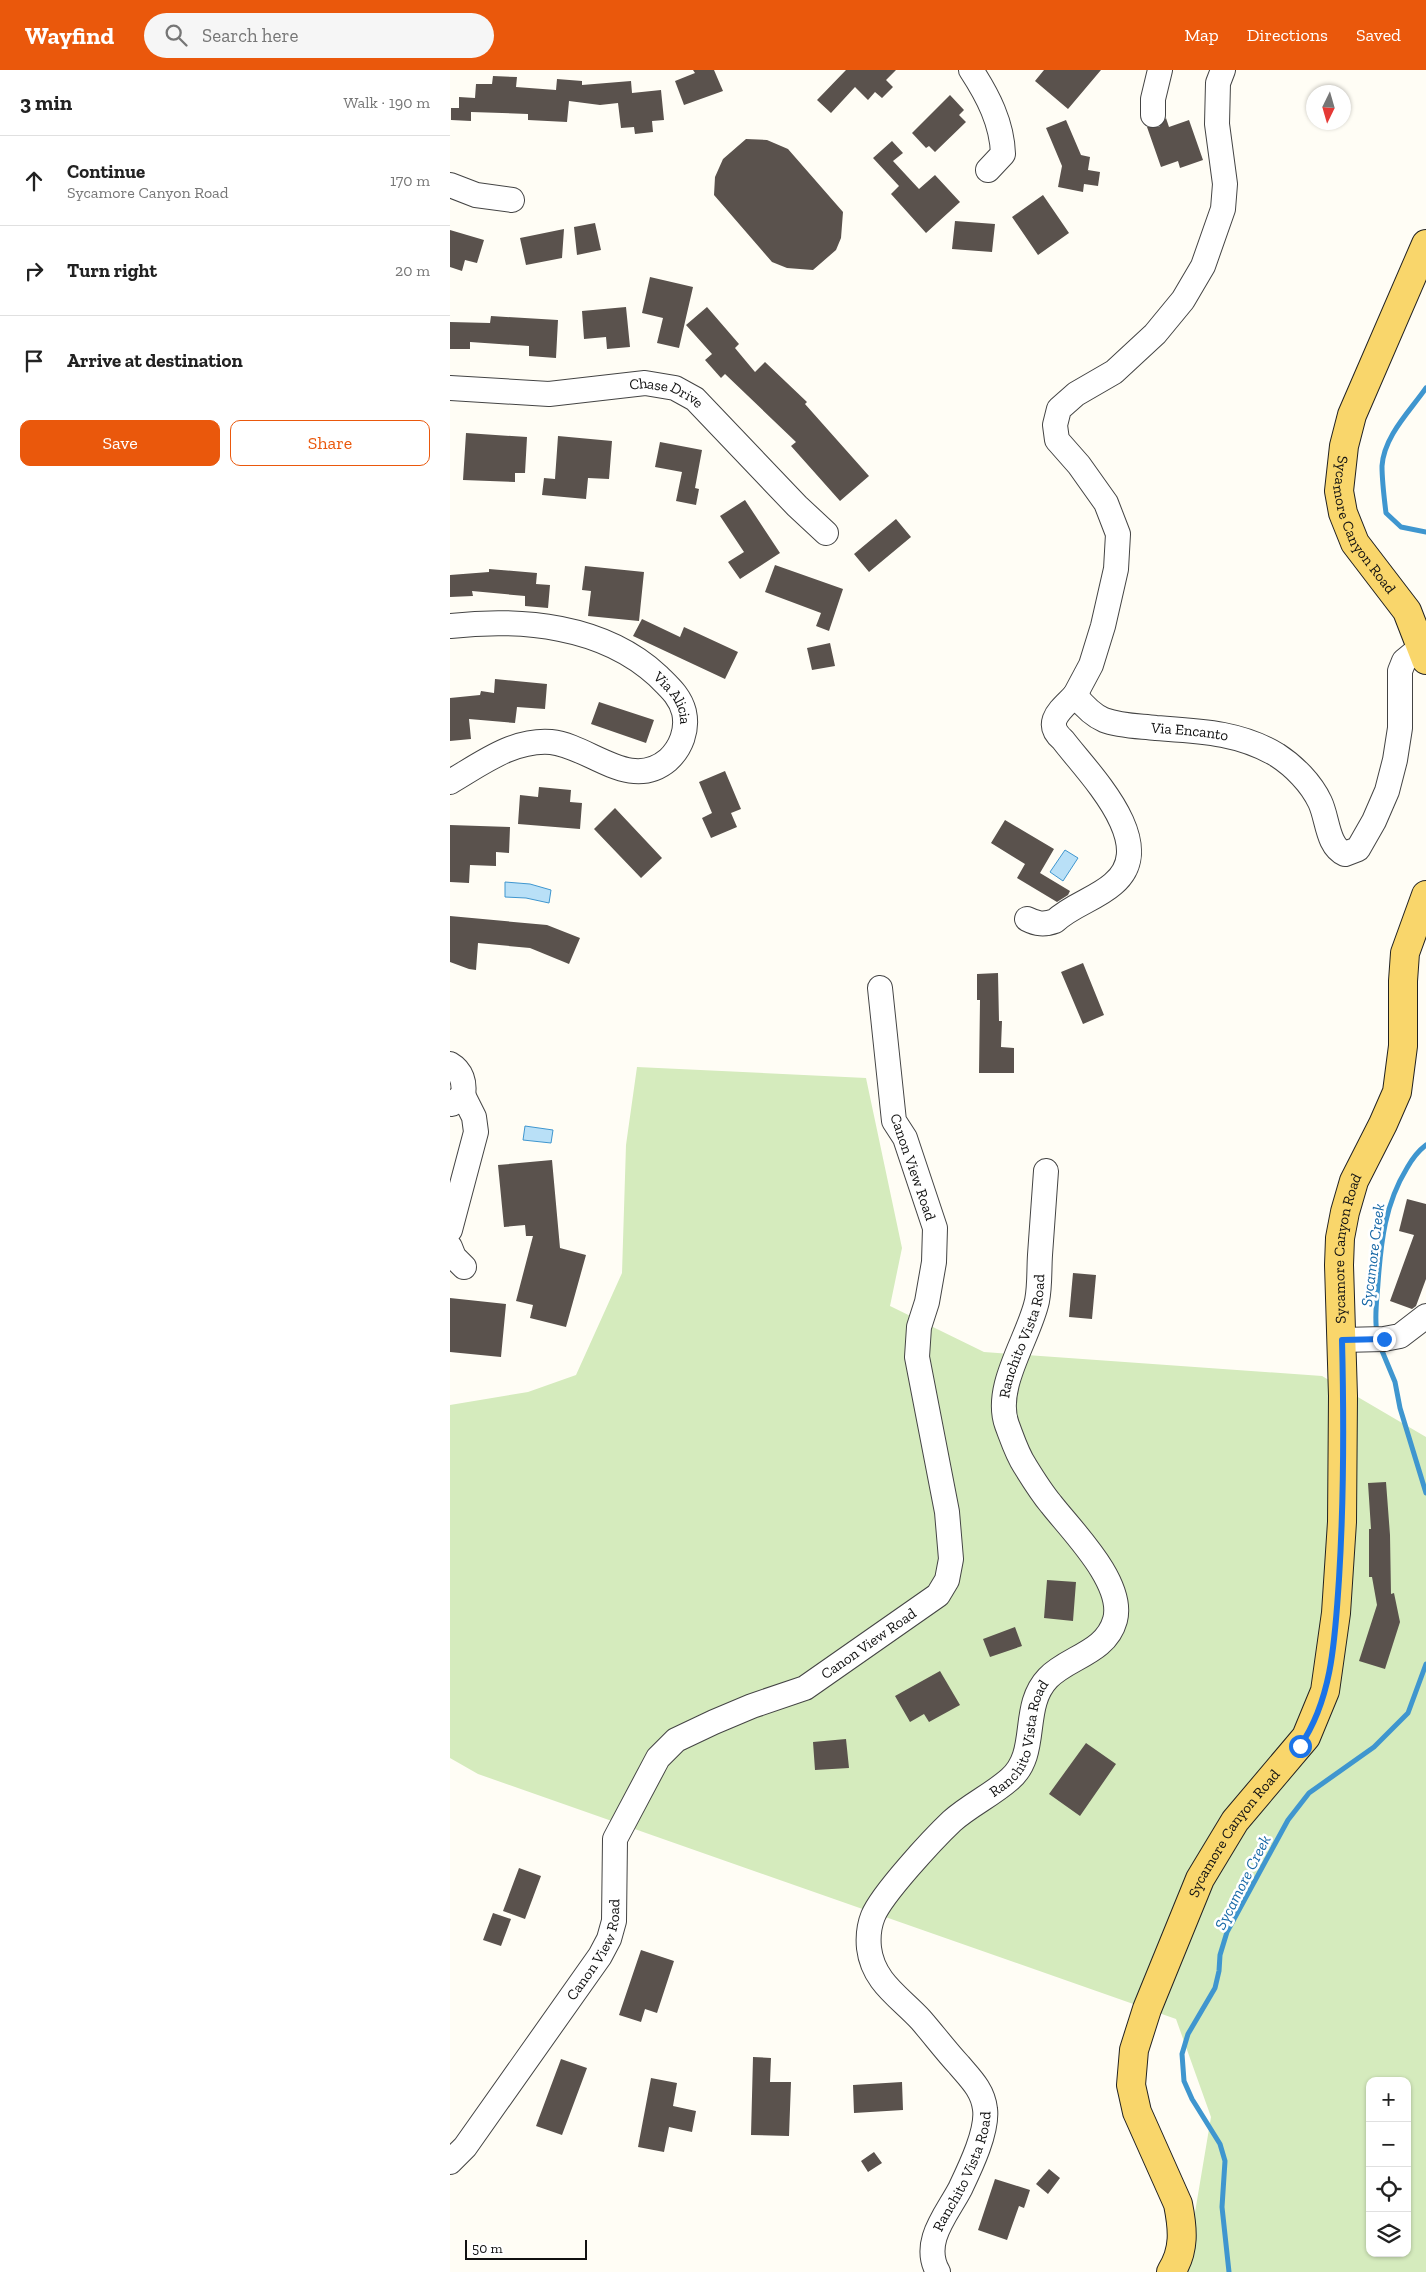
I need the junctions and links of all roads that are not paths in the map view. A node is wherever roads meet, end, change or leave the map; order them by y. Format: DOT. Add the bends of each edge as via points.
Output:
graph roads {
  1 [pos="971,70"];
  2 [pos="1160,70"];
  3 [pos="1223,70"];
  4 [pos="1153,115"];
  5 [pos="988,170"];
  6 [pos="450,185"];
  7 [pos="512,200"];
  8 [pos="1426,244"];
  9 [pos="450,388"];
  10 [pos="826,533"];
  11 [pos="450,626"];
  12 [pos="1424,654"];
  13 [pos="1075,695"];
  14 [pos="450,782"];
  15 [pos="1426,895"];
  16 [pos="1027,919"];
  17 [pos="880,988"];
  18 [pos="450,1064"];
  19 [pos="457,1100"];
  20 [pos="1046,1171"];
  21 [pos="450,1230"];
  22 [pos="450,1247"];
  23 [pos="464,1267"];
  24 [pos="1426,1316"];
  25 [pos="1349,1340"];
  26 [pos="450,2162"];
  27 [pos="938,2272"];
  28 [pos="1171,2272"];
  1 -- 5 [label="street" via="986,94 1002,137 1003,154"];
  2 -- 4 [label="street"];
  3 -- 13 [label="street" via="1218,82 1217,124 1225,184 1223,209 1203,266 1183,300 1155,334 1114,372 1076,394 1059,409 1055,425 1057,440 1106,503 1118,534 1116,569 1103,626 1091,665"];
  6 -- 7 [label="street" via="476,195"];
  8 -- 12 [label="main road, Sycamore Canyon Road" via="1352,415 1344,446 1339,491 1343,513 1355,543 1407,610"];
  9 -- 10 [label="street, Chase Drive" via="550,394 644,383 675,388 695,399"];
  11 -- 14 [label="street, Via Alicia" via="512,624 555,628 613,645 652,670 671,688 682,706 685,726 674,754 657,767 647,770 627,771 583,751 540,743 502,752"];
  12 -- 13 [label="street, Via Encanto" via="1404,661 1400,671 1400,728 1396,760 1387,791 1358,849 1345,854 1333,845 1320,802 1309,784 1277,755 1236,737 1214,732 1121,725 1102,719"];
  13 -- 16 [label="street" via="1057,714 1054,727 1121,817 1130,850 1128,864 1113,884 1055,921 1046,924"];
  15 -- 25 [label="main road, Sycamore Canyon Road" via="1405,953 1403,1046 1396,1092 1354,1181 1342,1223 1339,1265"];
  17 -- 26 [label="street, Canon View Road" via="894,1121 905,1138 935,1228 934,1262 919,1327 917,1357 947,1512 951,1559 947,1580 938,1595 805,1688 752,1706 676,1740 658,1758 615,1839 614,1921 609,1939 465,2147"];
  18 -- 19 [label="street" via="462,1078 464,1086"];
  19 -- 21 [label="street" via="474,1116 476,1132"];
  20 -- 27 [label="street, Ranchito Vista Road" via="1037,1299 1006,1383 1005,1419 1022,1462 1097,1562 1113,1595 1116,1613 1111,1630 1100,1644 1054,1673 1042,1686 1032,1709 1025,1757 1016,1773 952,1821 893,1887 878,1907 870,1927 869,1949 874,1970 976,2084 985,2108 982,2134 960,2189 939,2224 933,2253"];
  22 -- 23 [label="street"];
  24 -- 25 [label="street" via="1400,1336"];
  25 -- 28 [label="main road, Sycamore Canyon Road" via="1340,1561 1334,1638 1325,1691 1306,1737 1235,1821 1200,1879 1146,2009 1134,2050 1132,2085 1137,2112 1175,2196 1181,2217 1181,2249"];
}
